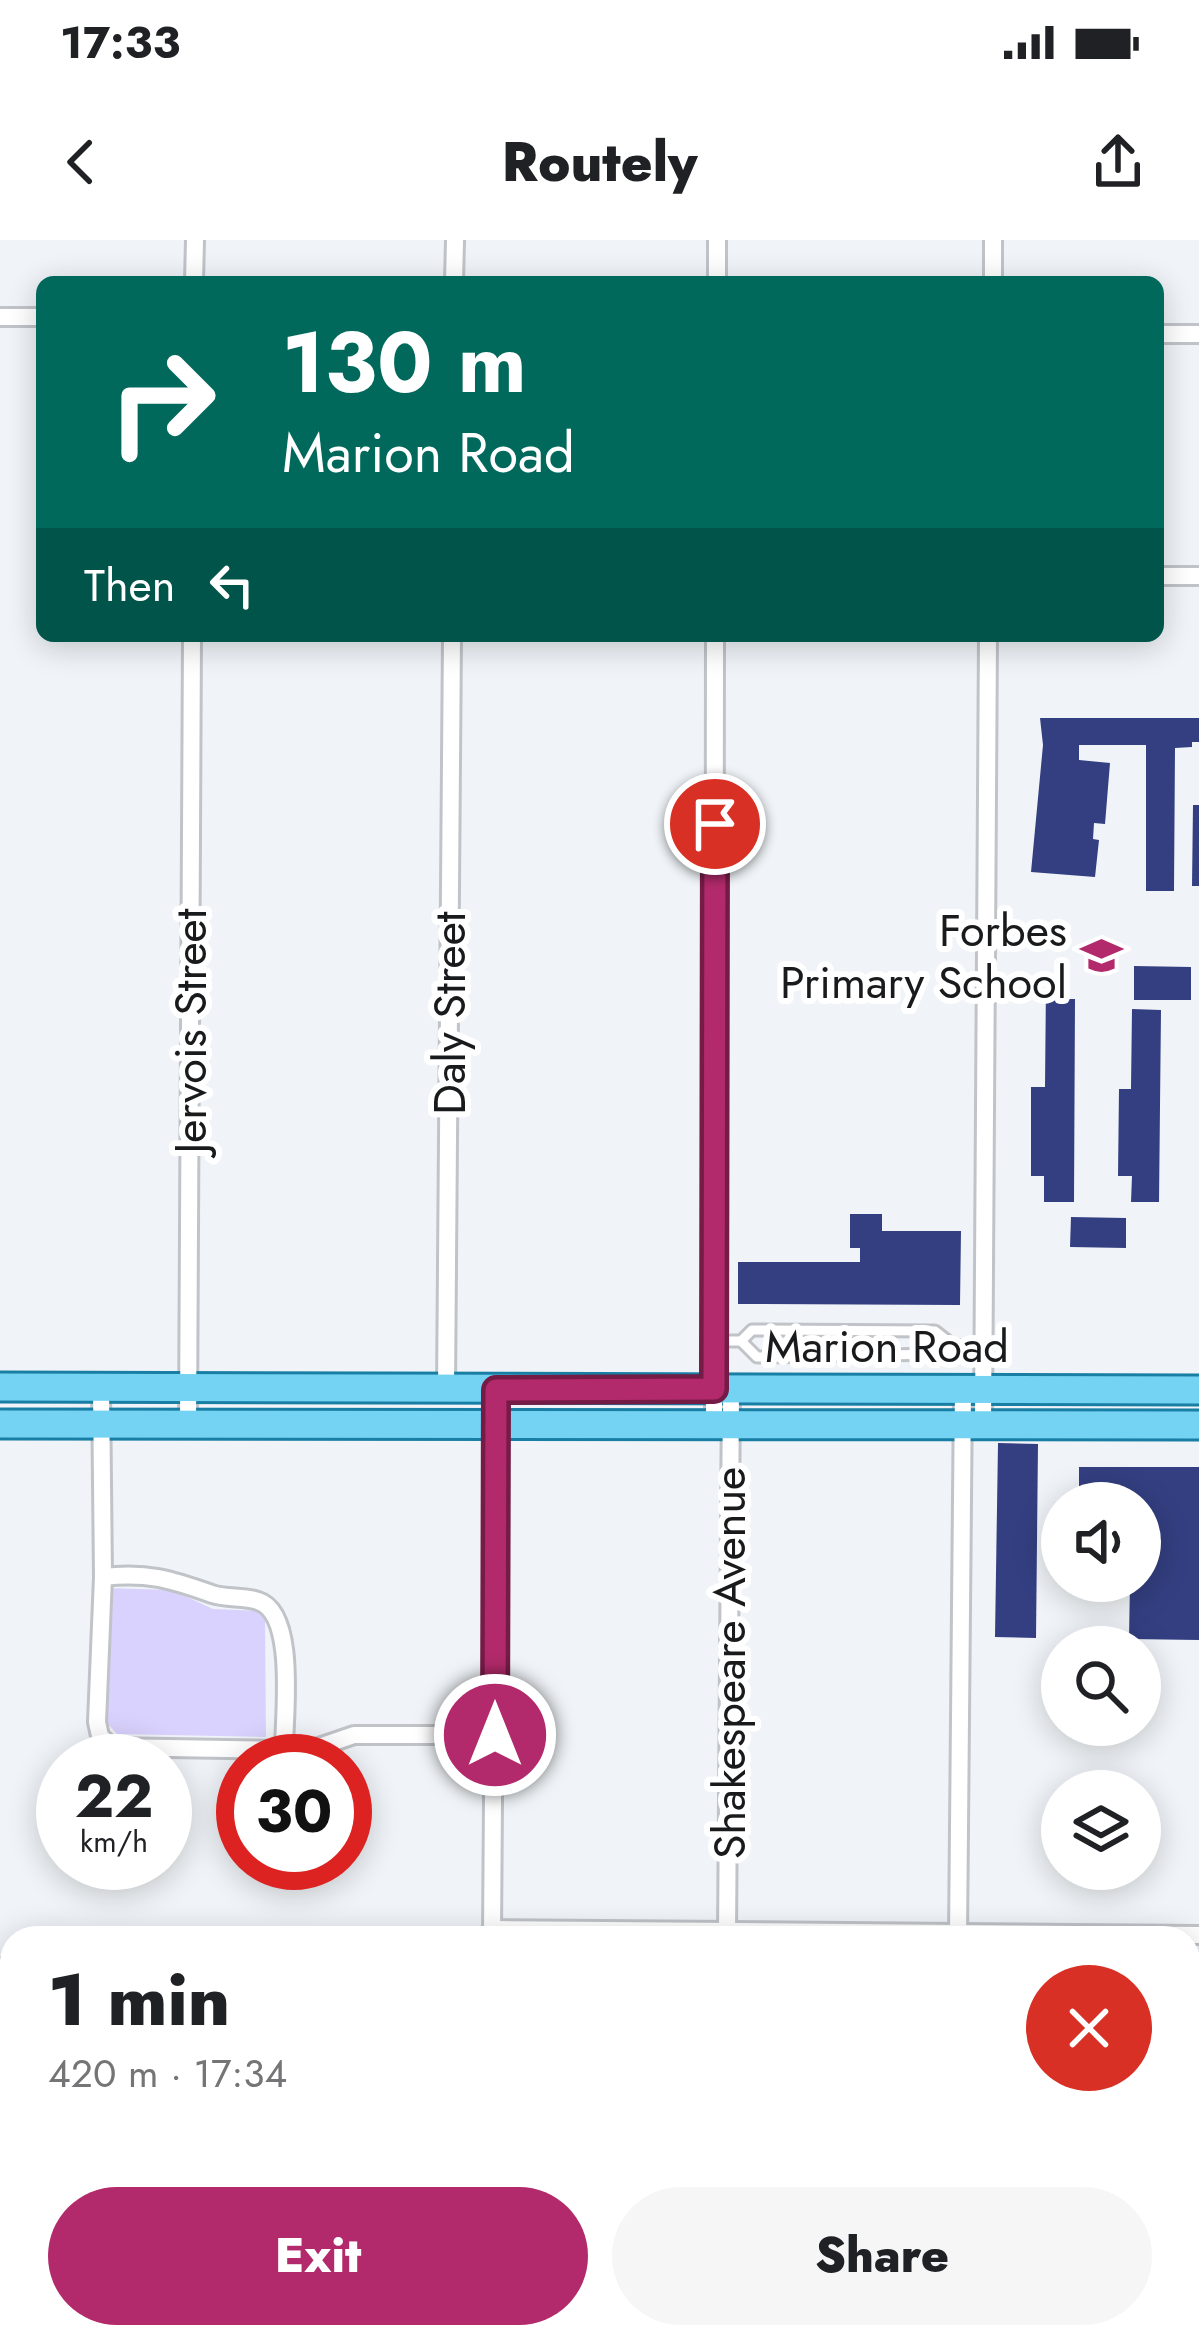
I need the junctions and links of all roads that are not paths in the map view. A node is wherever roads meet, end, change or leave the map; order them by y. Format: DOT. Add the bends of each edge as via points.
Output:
graph roads {
  1 [pos="195,240"];
  2 [pos="455,240"];
  3 [pos="717,240"];
  4 [pos="993,240"];
  5 [pos="194,276"];
  6 [pos="454,276"];
  7 [pos="717,276"];
  8 [pos="993,276"];
  9 [pos="0,316"];
  10 [pos="36,317"];
  11 [pos="1164,334"];
  12 [pos="1199,334"];
  13 [pos="1164,576"];
  14 [pos="1199,576"];
  15 [pos="192,642"];
  16 [pos="452,642"];
  17 [pos="716,642"];
  18 [pos="988,642"];
  19 [pos="714,1341"];
  20 [pos="741,1341"];
  21 [pos="954,1346"];
  22 [pos="983,1346"];
  23 [pos="0,1387"];
  24 [pos="101,1387"];
  25 [pos="188,1387"];
  26 [pos="973,1388"];
  27 [pos="723,1389"];
  28 [pos="446,1390"];
  29 [pos="496,1390"];
  30 [pos="1199,1390"];
  31 [pos="497,1423"];
  32 [pos="0,1424"];
  33 [pos="1199,1424"];
  34 [pos="101,1425"];
  35 [pos="723,1425"];
  36 [pos="973,1425"];
  37 [pos="188,1426"];
  38 [pos="103,1577"];
  39 [pos="284,1734"];
  40 [pos="372,1735"];
  41 [pos="495,1735"];
  42 [pos="216,1749"];
  43 [pos="492,1926"];
  44 [pos="727,1926"];
  45 [pos="958,1926"];
  1 -- 5 [label="street"];
  2 -- 6 [label="street"];
  3 -- 7 [label="street"];
  4 -- 8 [label="street"];
  9 -- 10 [label="street"];
  11 -- 12 [label="street"];
  13 -- 14 [label="street"];
  15 -- 25 [label="street, Jervois Street"];
  16 -- 28 [label="street, Daly Street"];
  17 -- 19 [label="street, Shakespeare Avenue"];
  18 -- 22 [label="street"];
  19 -- 20 [label="lane"];
  19 -- 27 [label="street, Shakespeare Avenue"];
  20 -- 21 [label="lane" via="757,1357 943,1354"];
  20 -- 21 [label="lane" via="752,1330 935,1331"];
  21 -- 22 [label="lane"];
  22 -- 26 [label="street"];
  23 -- 24 [label="main road, Marion Road"];
  24 -- 25 [label="main road, Marion Road"];
  24 -- 34 [label="street"];
  25 -- 28 [label="main road, Marion Road"];
  25 -- 37 [label="street, Jervois Street"];
  26 -- 27 [label="main road, Marion Road"];
  26 -- 30 [label="main road, Marion Road"];
  26 -- 36 [label="street"];
  27 -- 29 [label="main road, Marion Road"];
  27 -- 35 [label="street, Shakespeare Avenue"];
  28 -- 29 [label="main road, Marion Road"];
  29 -- 31 [label="street"];
  31 -- 35 [label="main road, Marion Road"];
  31 -- 37 [label="main road, Marion Road"];
  31 -- 41 [label="street"];
  32 -- 34 [label="main road, Marion Road"];
  33 -- 36 [label="main road, Marion Road"];
  34 -- 37 [label="main road, Marion Road"];
  34 -- 38 [label="street"];
  35 -- 36 [label="main road, Marion Road"];
  35 -- 44 [label="street, Shakespeare Avenue"];
  36 -- 45 [label="street"];
  38 -- 39 [label="street" via="175,1579 262,1601 278,1617 284,1640"];
  38 -- 42 [label="street" via="100,1736 111,1747"];
  40 -- 41 [label="street"];
  41 -- 43 [label="street"];
}
